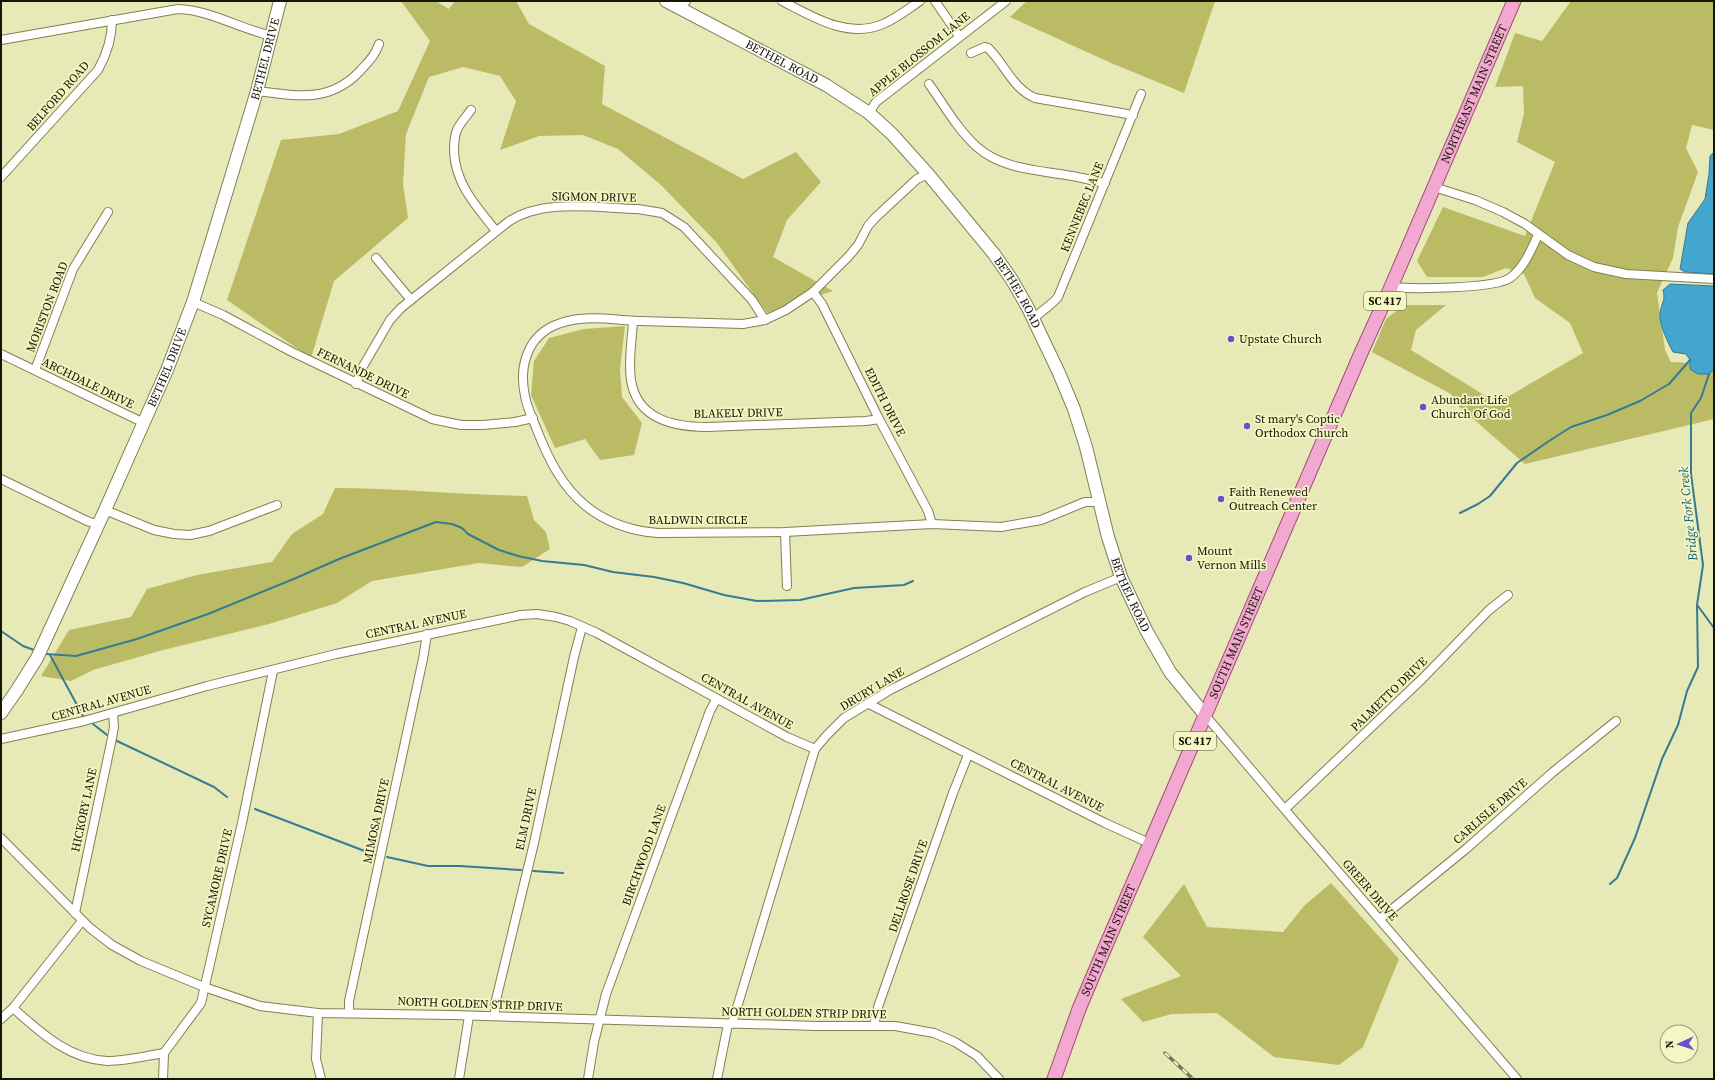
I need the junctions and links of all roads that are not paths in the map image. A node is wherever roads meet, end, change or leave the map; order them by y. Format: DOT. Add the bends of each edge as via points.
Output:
graph roads {
  1 [pos="280,1"];
  2 [pos="666,1"];
  3 [pos="782,1"];
  4 [pos="920,1"];
  5 [pos="935,1"];
  6 [pos="1006,1"];
  7 [pos="1514,1"];
  8 [pos="684,5"];
  9 [pos="112,20"];
  10 [pos="272,36"];
  11 [pos="959,36"];
  12 [pos="1,40"];
  13 [pos="379,44"];
  14 [pos="971,53"];
  15 [pos="929,84"];
  16 [pos="257,91"];
  17 [pos="1141,94"];
  18 [pos="471,110"];
  19 [pos="869,113"];
  20 [pos="1133,115"];
  21 [pos="928,174"];
  22 [pos="1,177"];
  23 [pos="1105,183"];
  24 [pos="1434,187"];
  25 [pos="108,212"];
  26 [pos="496,231"];
  27 [pos="1538,235"];
  28 [pos="376,258"];
  29 [pos="1714,279"];
  30 [pos="1391,287"];
  31 [pos="813,292"];
  32 [pos="411,300"];
  33 [pos="193,302"];
  34 [pos="765,320"];
  35 [pos="1033,320"];
  36 [pos="633,321"];
  37 [pos="1,354"];
  38 [pos="35,370"];
  39 [pos="356,384"];
  40 [pos="532,418"];
  41 [pos="879,419"];
  42 [pos="144,423"];
  43 [pos="1,478"];
  44 [pos="1098,502"];
  45 [pos="278,505"];
  46 [pos="105,510"];
  47 [pos="932,524"];
  48 [pos="99,525"];
  49 [pos="785,532"];
  50 [pos="1121,577"];
  51 [pos="787,586"];
  52 [pos="1508,595"];
  53 [pos="582,627"];
  54 [pos="427,634"];
  55 [pos="273,671"];
  56 [pos="716,700"];
  57 [pos="869,704"];
  58 [pos="1,713"];
  59 [pos="113,713"];
  60 [pos="1205,716"];
  61 [pos="1616,720"];
  62 [pos="1,739"];
  63 [pos="815,748"];
  64 [pos="968,755"];
  65 [pos="1285,809"];
  66 [pos="1,838"];
  67 [pos="1149,843"];
  68 [pos="75,913"];
  69 [pos="1380,919"];
  70 [pos="82,921"];
  71 [pos="204,987"];
  72 [pos="13,1008"];
  73 [pos="318,1013"];
  74 [pos="349,1013"];
  75 [pos="469,1016"];
  76 [pos="495,1016"];
  77 [pos="1,1019"];
  78 [pos="599,1020"];
  79 [pos="730,1024"];
  80 [pos="874,1026"];
  81 [pos="164,1053"];
  82 [pos="163,1079"];
  83 [pos="321,1079"];
  84 [pos="458,1079"];
  85 [pos="588,1079"];
  86 [pos="717,1079"];
  87 [pos="999,1079"];
  88 [pos="1054,1079"];
  89 [pos="1517,1079"];
  1 -- 10 [label="street, BETHEL DRIVE"];
  2 -- 8 [label="street, BETHEL ROAD"];
  3 -- 4 [label="street" via="832,25 858,29 883,24"];
  5 -- 11 [label="street"];
  6 -- 11 [label="street, APPLE BLOSSOM LANE"];
  7 -- 24 [label="main road, NORTHEAST MAIN STREET / SC 417"];
  8 -- 19 [label="street, BETHEL ROAD" via="826,84"];
  9 -- 10 [label="street" via="186,9"];
  9 -- 12 [label="street"];
  9 -- 22 [label="street, BELFORD ROAD" via="112,35 98,70"];
  10 -- 16 [label="street, BETHEL DRIVE"];
  11 -- 19 [label="street, APPLE BLOSSOM LANE" via="876,102"];
  13 -- 16 [label="street" via="371,59 353,79 336,90 304,96"];
  14 -- 20 [label="street" via="988,48 1017,85 1035,98"];
  15 -- 23 [label="street" via="970,140 987,154 1006,164 1022,168"];
  16 -- 33 [label="street, BETHEL DRIVE"];
  17 -- 20 [label="street, KENNEBEC LANE"];
  18 -- 26 [label="street" via="461,122 454,138 456,173"];
  19 -- 21 [label="street, BETHEL ROAD"];
  20 -- 23 [label="street, KENNEBEC LANE"];
  21 -- 31 [label="street, BALDWIN CIRCLE" via="917,179 875,218 849,256"];
  21 -- 35 [label="street, BETHEL ROAD" via="994,254 1012,280"];
  23 -- 35 [label="street, KENNEBEC LANE" via="1058,297"];
  24 -- 27 [label="street" via="1503,212 1525,224"];
  24 -- 30 [label="main road, SOUTH MAIN STREET / SC 417"];
  25 -- 38 [label="street, MORISTON ROAD" via="73,269"];
  26 -- 32 [label="street, SIGMON DRIVE"];
  26 -- 34 [label="street, SIGMON DRIVE" via="520,215 546,207 638,209 662,213 677,221 692,235 752,300"];
  27 -- 29 [label="street" via="1575,258 1611,271 1641,276"];
  27 -- 30 [label="street" via="1518,271 1501,282 1458,286"];
  28 -- 32 [label="street"];
  30 -- 60 [label="main road, SOUTH MAIN STREET / SC 417"];
  31 -- 34 [label="street, BALDWIN CIRCLE"];
  31 -- 41 [label="street, EDITH DRIVE" via="826,311"];
  32 -- 39 [label="street, SIGMON DRIVE" via="385,327"];
  33 -- 39 [label="street, FERNANDE DRIVE"];
  33 -- 42 [label="street, BETHEL DRIVE"];
  34 -- 36 [label="street, BALDWIN CIRCLE" via="743,324"];
  35 -- 44 [label="street, BETHEL ROAD" via="1074,409 1086,447"];
  36 -- 40 [label="street, BALDWIN CIRCLE" via="574,319 541,334 530,348 523,373 525,396"];
  36 -- 41 [label="street, BLAKELY DRIVE" via="630,369 633,389 644,407 665,421 685,426 707,427"];
  37 -- 38 [label="street, ARCHDALE DRIVE"];
  38 -- 42 [label="street, ARCHDALE DRIVE"];
  39 -- 40 [label="street, FERNANDE DRIVE" via="420,415 445,423 484,425"];
  40 -- 49 [label="street, BALDWIN CIRCLE" via="548,455 566,486 585,506 612,522 634,530 658,533"];
  41 -- 47 [label="street, EDITH DRIVE" via="928,511"];
  42 -- 46 [label="street, BETHEL DRIVE"];
  43 -- 48 [label="street"];
  44 -- 47 [label="street, BALDWIN CIRCLE" via="1085,502 1040,520 1001,527"];
  44 -- 50 [label="street, BETHEL ROAD"];
  45 -- 46 [label="street" via="209,531 190,535 154,530"];
  46 -- 48 [label="street, BETHEL DRIVE"];
  47 -- 49 [label="street, BALDWIN CIRCLE"];
  48 -- 58 [label="street, BETHEL DRIVE" via="37,658"];
  49 -- 51 [label="street"];
  50 -- 57 [label="street, DRURY LANE" via="1085,592 890,690"];
  50 -- 60 [label="street, BETHEL ROAD" via="1160,656"];
  52 -- 65 [label="street, PALMETTO DRIVE" via="1489,610 1422,679"];
  53 -- 54 [label="street, CENTRAL AVENUE" via="556,617 527,614"];
  53 -- 56 [label="street, CENTRAL AVENUE" via="652,662"];
  53 -- 76 [label="street, ELM DRIVE" via="495,1004"];
  54 -- 55 [label="street, CENTRAL AVENUE"];
  54 -- 74 [label="street, MIMOSA DRIVE" via="349,1001"];
  55 -- 59 [label="street, CENTRAL AVENUE" via="207,686"];
  55 -- 71 [label="street, SYCAMORE DRIVE" via="242,824"];
  56 -- 63 [label="street, CENTRAL AVENUE" via="787,737"];
  56 -- 78 [label="street, BIRCHWOOD LANE" via="668,822"];
  57 -- 63 [label="street, DRURY LANE" via="844,718"];
  57 -- 64 [label="street, CENTRAL AVENUE"];
  59 -- 62 [label="street, CENTRAL AVENUE"];
  59 -- 68 [label="street, HICKORY LANE" via="112,738"];
  60 -- 65 [label="street, GREER DRIVE"];
  60 -- 67 [label="main road, SOUTH MAIN STREET / SC 417"];
  61 -- 69 [label="street, CARLISLE DRIVE"];
  63 -- 79 [label="street, DRURY LANE"];
  64 -- 67 [label="street, CENTRAL AVENUE"];
  64 -- 80 [label="street, DELLROSE DRIVE" via="878,1007"];
  65 -- 69 [label="street, GREER DRIVE"];
  66 -- 68 [label="street, NORTH GOLDEN STRIP DRIVE"];
  67 -- 88 [label="main road, SOUTH MAIN STREET / SC 417" via="1079,1009"];
  68 -- 70 [label="street, NORTH GOLDEN STRIP DRIVE"];
  69 -- 89 [label="street, GREER DRIVE"];
  70 -- 71 [label="street, NORTH GOLDEN STRIP DRIVE" via="125,953"];
  70 -- 72 [label="street"];
  71 -- 73 [label="street, NORTH GOLDEN STRIP DRIVE" via="260,1006"];
  71 -- 81 [label="street, SYCAMORE DRIVE" via="201,1002"];
  72 -- 77 [label="street"];
  72 -- 81 [label="street" via="58,1044 87,1058 107,1061"];
  73 -- 74 [label="street, NORTH GOLDEN STRIP DRIVE"];
  73 -- 83 [label="street" via="316,1058"];
  74 -- 75 [label="street, NORTH GOLDEN STRIP DRIVE"];
  75 -- 76 [label="street, NORTH GOLDEN STRIP DRIVE"];
  75 -- 84 [label="street"];
  76 -- 78 [label="street, NORTH GOLDEN STRIP DRIVE"];
  78 -- 79 [label="street, NORTH GOLDEN STRIP DRIVE"];
  78 -- 85 [label="street, BIRCHWOOD LANE"];
  79 -- 80 [label="street, NORTH GOLDEN STRIP DRIVE"];
  79 -- 86 [label="street, DRURY LANE"];
  80 -- 87 [label="street, NORTH GOLDEN STRIP DRIVE" via="909,1028 945,1037 977,1056"];
  81 -- 82 [label="street"];
}
